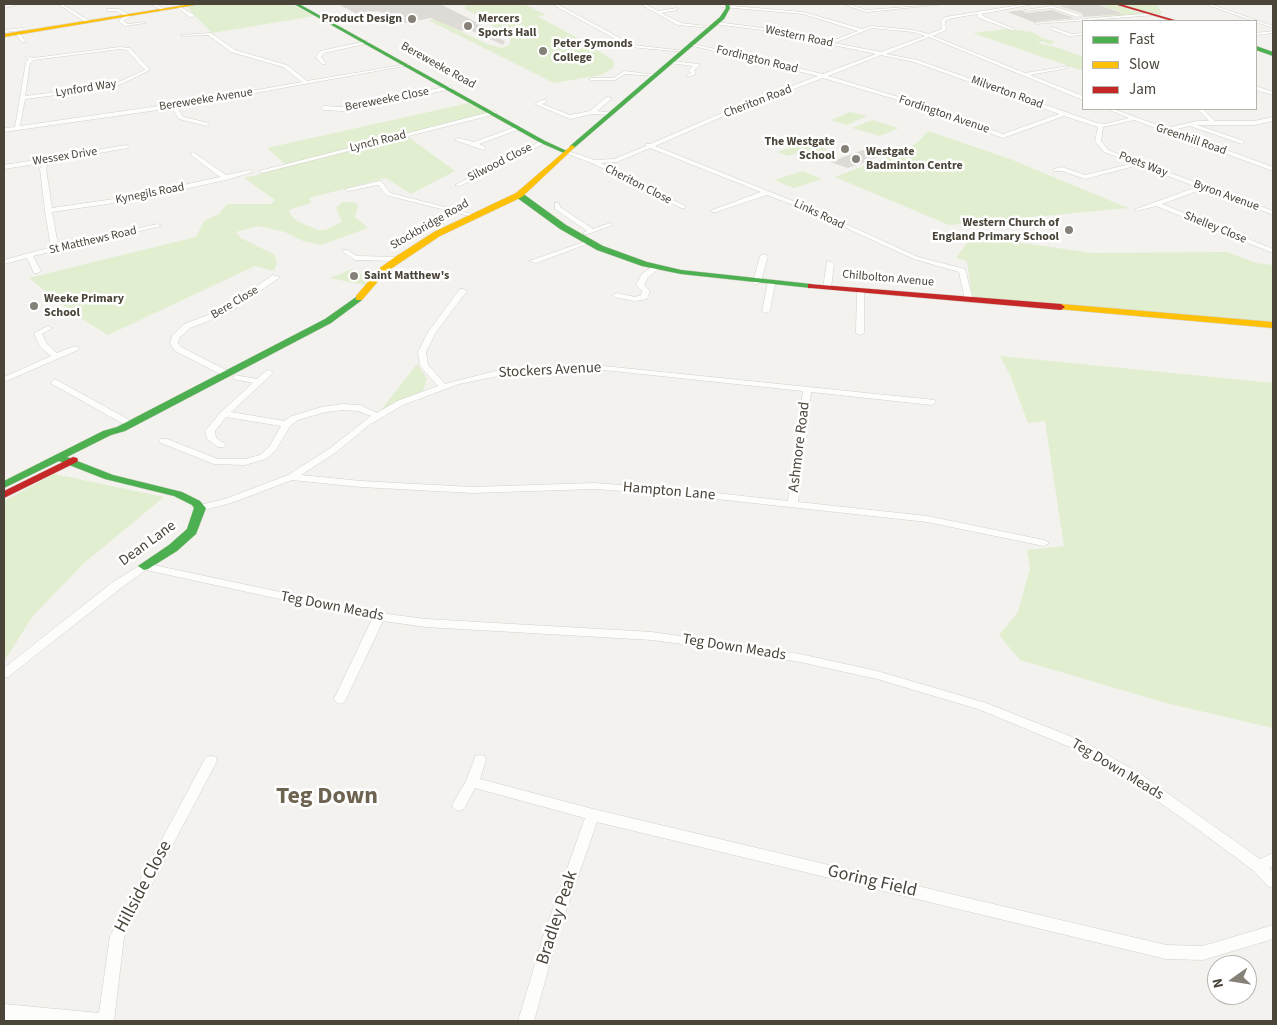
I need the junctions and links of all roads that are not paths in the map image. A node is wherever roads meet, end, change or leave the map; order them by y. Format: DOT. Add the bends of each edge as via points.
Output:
graph roads {
  1 [pos="18,4"];
  2 [pos="60,4"];
  3 [pos="153,4"];
  4 [pos="199,4"];
  5 [pos="296,4"];
  6 [pos="554,4"];
  7 [pos="642,4"];
  8 [pos="845,4"];
  9 [pos="944,4"];
  10 [pos="1032,4"];
  11 [pos="1116,4"];
  12 [pos="1206,4"];
  13 [pos="753,5"];
  14 [pos="4,6"];
  15 [pos="725,6"];
  16 [pos="925,6"];
  17 [pos="179,8"];
  18 [pos="676,9"];
  19 [pos="108,10"];
  20 [pos="164,10"];
  21 [pos="940,11"];
  22 [pos="657,12"];
  23 [pos="978,12"];
  24 [pos="1008,12"];
  25 [pos="947,14"];
  26 [pos="1152,14"];
  27 [pos="127,16"];
  28 [pos="192,16"];
  29 [pos="954,16"];
  30 [pos="1084,20"];
  31 [pos="1173,20"];
  32 [pos="1253,20"];
  33 [pos="1257,21"];
  34 [pos="89,22"];
  35 [pos="144,23"];
  36 [pos="1036,23"];
  37 [pos="714,25"];
  38 [pos="1273,27"];
  39 [pos="1052,28"];
  40 [pos="862,30"];
  41 [pos="1012,30"];
  42 [pos="1073,30"];
  43 [pos="4,31"];
  44 [pos="1273,32"];
  45 [pos="21,34"];
  46 [pos="1082,34"];
  47 [pos="1082,34"];
  48 [pos="1257,34"];
  49 [pos="182,35"];
  50 [pos="928,35"];
  51 [pos="4,36"];
  52 [pos="367,42"];
  53 [pos="828,43"];
  54 [pos="687,48"];
  55 [pos="1257,48"];
  56 [pos="881,53"];
  57 [pos="1273,54"];
  58 [pos="671,62"];
  59 [pos="324,64"];
  60 [pos="408,64"];
  61 [pos="1067,67"];
  62 [pos="1024,74"];
  63 [pos="655,75"];
  64 [pos="690,76"];
  65 [pos="823,76"];
  66 [pos="591,79"];
  67 [pos="306,82"];
  68 [pos="1257,87"];
  69 [pos="450,88"];
  70 [pos="1273,94"];
  71 [pos="22,98"];
  72 [pos="609,98"];
  73 [pos="1082,98"];
  74 [pos="544,102"];
  75 [pos="174,106"];
  76 [pos="324,108"];
  77 [pos="1111,110"];
  78 [pos="1201,110"];
  79 [pos="592,112"];
  80 [pos="494,113"];
  81 [pos="612,114"];
  82 [pos="1064,114"];
  83 [pos="1132,119"];
  84 [pos="1273,119"];
  85 [pos="1213,122"];
  86 [pos="207,124"];
  87 [pos="1188,124"];
  88 [pos="1101,126"];
  89 [pos="518,128"];
  90 [pos="17,129"];
  91 [pos="4,130"];
  92 [pos="1164,130"];
  93 [pos="458,140"];
  94 [pos="543,142"];
  95 [pos="1242,142"];
  96 [pos="474,144"];
  97 [pos="648,146"];
  98 [pos="126,147"];
  99 [pos="483,148"];
  100 [pos="566,152"];
  101 [pos="193,154"];
  102 [pos="44,161"];
  103 [pos="594,162"];
  104 [pos="1138,164"];
  105 [pos="4,167"];
  106 [pos="1273,169"];
  107 [pos="1056,170"];
  108 [pos="262,171"];
  109 [pos="250,172"];
  110 [pos="226,178"];
  111 [pos="1179,178"];
  112 [pos="458,185"];
  113 [pos="1204,187"];
  114 [pos="348,189"];
  115 [pos="768,192"];
  116 [pos="519,195"];
  117 [pos="557,204"];
  118 [pos="1157,204"];
  119 [pos="683,207"];
  120 [pos="1138,210"];
  121 [pos="48,211"];
  122 [pos="714,211"];
  123 [pos="1273,213"];
  124 [pos="473,216"];
  125 [pos="610,225"];
  126 [pos="158,226"];
  127 [pos="591,237"];
  128 [pos="56,248"];
  129 [pos="345,251"];
  130 [pos="1273,251"];
  131 [pos="29,256"];
  132 [pos="764,256"];
  133 [pos="398,259"];
  134 [pos="533,261"];
  135 [pos="4,262"];
  136 [pos="830,263"];
  137 [pos="657,267"];
  138 [pos="37,271"];
  139 [pos="276,277"];
  140 [pos="757,282"];
  141 [pos="771,283"];
  142 [pos="827,288"];
  143 [pos="463,291"];
  144 [pos="860,291"];
  145 [pos="617,296"];
  146 [pos="969,300"];
  147 [pos="766,311"];
  148 [pos="1273,325"];
  149 [pos="48,328"];
  150 [pos="860,334"];
  151 [pos="75,348"];
  152 [pos="56,356"];
  153 [pos="268,373"];
  154 [pos="232,375"];
  155 [pos="4,380"];
  156 [pos="55,382"];
  157 [pos="258,382"];
  158 [pos="442,386"];
  159 [pos="807,390"];
  160 [pos="932,402"];
  161 [pos="224,414"];
  162 [pos="377,416"];
  163 [pos="286,424"];
  164 [pos="126,427"];
  165 [pos="164,441"];
  166 [pos="221,445"];
  167 [pos="56,457"];
  168 [pos="68,462"];
  169 [pos="291,477"];
  170 [pos="4,485"];
  171 [pos="4,495"];
  172 [pos="792,504"];
  173 [pos="200,508"];
  174 [pos="1044,543"];
  175 [pos="144,566"];
  176 [pos="379,617"];
  177 [pos="4,674"];
  178 [pos="340,700"];
  179 [pos="480,760"];
  180 [pos="211,761"];
  181 [pos="472,782"];
  182 [pos="459,805"];
  183 [pos="593,816"];
  184 [pos="1273,858"];
  185 [pos="1259,867"];
  186 [pos="1273,882"];
  187 [pos="1273,932"];
  188 [pos="4,1012"];
  189 [pos="20,1018"];
  190 [pos="105,1021"];
  191 [pos="526,1021"];
  1 -- 14 [label="street"];
  2 -- 34 [label="street"];
  3 -- 20 [label="street"];
  4 -- 17 [label="main road"];
  5 -- 52 [label="main road, Bereweeke Road"];
  6 -- 54 [label="street, Fordington Road" via="632,46"];
  7 -- 22 [label="street, Western Road"];
  8 -- 16 [label="street" via="866,11"];
  9 -- 16 [label="street"];
  10 -- 23 [label="street"];
  11 -- 26 [label="main road"];
  12 -- 32 [label="street"];
  13 -- 15 [label="street"];
  13 -- 40 [label="street" via="810,14"];
  15 -- 37 [label="main road, Stockbridge Road"];
  16 -- 21 [label="street"];
  17 -- 20 [label="main road"];
  17 -- 28 [label="street"];
  18 -- 22 [label="street"];
  19 -- 27 [label="street" via="118,10"];
  20 -- 27 [label="main road"];
  22 -- 37 [label="street, Western Road" via="680,24"];
  23 -- 29 [label="street"];
  23 -- 41 [label="street" via="981,17"];
  24 -- 30 [label="street" via="1052,7"];
  25 -- 29 [label="street"];
  26 -- 30 [label="street"];
  26 -- 31 [label="main road"];
  27 -- 34 [label="main road"];
  27 -- 35 [label="street" via="120,21 127,26"];
  29 -- 50 [label="street, Cheriton Road" via="943,23 944,29"];
  30 -- 36 [label="street"];
  33 -- 38 [label="street"];
  34 -- 45 [label="main road"];
  37 -- 53 [label="street, Western Road" via="762,29"];
  37 -- 54 [label="main road, Stockbridge Road"];
  39 -- 46 [label="street" via="1071,35"];
  40 -- 50 [label="street" via="879,27"];
  40 -- 53 [label="street"];
  42 -- 47 [label="street"];
  43 -- 45 [label="street"];
  44 -- 48 [label="street"];
  45 -- 51 [label="main road"];
  49 -- 67 [label="street" via="209,34 233,51 285,66"];
  50 -- 56 [label="street, Cheriton Road"];
  50 -- 62 [label="street"];
  52 -- 59 [label="street" via="322,52 318,57"];
  52 -- 60 [label="main road, Bereweeke Road"];
  53 -- 56 [label="street, Western Road"];
  54 -- 58 [label="main road, Stockbridge Road"];
  54 -- 65 [label="street, Fordington Road"];
  55 -- 57 [label="main road"];
  56 -- 65 [label="street, Cheriton Road"];
  56 -- 82 [label="street, Milverton Road" via="922,63"];
  58 -- 63 [label="main road, Stockbridge Road"];
  58 -- 64 [label="street" via="696,65 690,70 694,74"];
  60 -- 67 [label="street, Bereweeke Avenue"];
  60 -- 69 [label="main road, Bereweeke Road"];
  61 -- 62 [label="street"];
  62 -- 73 [label="street"];
  63 -- 66 [label="street" via="624,72 615,79"];
  63 -- 81 [label="main road, Stockbridge Road"];
  65 -- 82 [label="street, Fordington Avenue" via="907,101 1002,136"];
  65 -- 97 [label="street, Cheriton Road"];
  67 -- 75 [label="street, Bereweeke Avenue"];
  68 -- 70 [label="street"];
  69 -- 76 [label="street, Bereweeke Close" via="343,109"];
  69 -- 80 [label="main road, Bereweeke Road"];
  71 -- 71 [label="street, Lynford Way" via="113,86 145,72 147,68 128,49 107,48 30,58"];
  71 -- 90 [label="street"];
  72 -- 79 [label="street"];
  74 -- 79 [label="street" via="538,104 570,117"];
  75 -- 86 [label="street" via="181,118"];
  75 -- 90 [label="street, Bereweeke Avenue"];
  77 -- 83 [label="street, Greenhill Road"];
  78 -- 85 [label="street"];
  79 -- 81 [label="street"];
  80 -- 89 [label="main road, Bereweeke Road"];
  80 -- 108 [label="street, Lynch Road"];
  81 -- 100 [label="main road, Stockbridge Road"];
  82 -- 88 [label="street, Milverton Road"];
  83 -- 88 [label="street"];
  83 -- 92 [label="street, Greenhill Road"];
  84 -- 85 [label="street" via="1249,123"];
  85 -- 87 [label="street"];
  87 -- 92 [label="street"];
  87 -- 95 [label="street"];
  88 -- 104 [label="street, Poets Way" via="1098,141 1106,150"];
  89 -- 94 [label="main road, Bereweeke Road"];
  89 -- 96 [label="street"];
  90 -- 91 [label="street, Bereweeke Avenue"];
  92 -- 106 [label="street, Greenhill Road"];
  93 -- 96 [label="street"];
  94 -- 100 [label="main road, Bereweeke Road"];
  94 -- 112 [label="street, Silwood Close"];
  96 -- 99 [label="street"];
  97 -- 103 [label="street, Cheriton Road" via="615,161"];
  97 -- 115 [label="street, Links Road"];
  98 -- 102 [label="street, Wessex Drive"];
  100 -- 103 [label="street, Cheriton Road"];
  100 -- 116 [label="main road, Stockbridge Road"];
  101 -- 110 [label="street"];
  102 -- 105 [label="street, Wessex Drive"];
  102 -- 121 [label="street"];
  103 -- 119 [label="street, Cheriton Close"];
  104 -- 107 [label="street" via="1085,177"];
  104 -- 111 [label="street, Poets Way"];
  109 -- 110 [label="street, Kynegils Road"];
  110 -- 121 [label="street, Kynegils Road" via="128,199"];
  111 -- 113 [label="street, Byron Avenue"];
  113 -- 118 [label="street"];
  113 -- 123 [label="street, Byron Avenue"];
  114 -- 124 [label="street" via="380,183 388,194"];
  115 -- 122 [label="street"];
  115 -- 146 [label="street, Links Road" via="916,258 962,271"];
  116 -- 124 [label="main road, Stockbridge Road"];
  116 -- 127 [label="main road, Chilbolton Avenue" via="578,236"];
  117 -- 127 [label="street" via="557,208"];
  118 -- 120 [label="street"];
  118 -- 130 [label="street, Shelley Close"];
  121 -- 128 [label="street" via="52,242"];
  124 -- 133 [label="main road, Stockbridge Road"];
  125 -- 127 [label="street"];
  126 -- 128 [label="street, St Matthews Road"];
  127 -- 134 [label="street"];
  127 -- 137 [label="main road, Chilbolton Avenue" via="623,257"];
  128 -- 131 [label="street, St Matthews Road"];
  129 -- 133 [label="street" via="355,258"];
  131 -- 135 [label="street, St Matthews Road"];
  131 -- 138 [label="street, St Matthews Road"];
  132 -- 140 [label="street"];
  133 -- 154 [label="main road, Stockbridge Road" via="345,310"];
  136 -- 142 [label="street"];
  137 -- 140 [label="main road, Chilbolton Avenue"];
  137 -- 145 [label="street" via="645,276 640,285 646,291 644,296 635,299"];
  139 -- 154 [label="street, Bere Close" via="224,312 187,326 176,336 174,343 178,349"];
  140 -- 141 [label="main road, Chilbolton Avenue"];
  141 -- 142 [label="main road, Chilbolton Avenue"];
  141 -- 147 [label="street"];
  142 -- 144 [label="main road, Chilbolton Avenue"];
  143 -- 158 [label="street" via="432,332 422,352 424,366"];
  144 -- 146 [label="main road, Chilbolton Avenue"];
  144 -- 150 [label="street"];
  146 -- 148 [label="main road, Chilbolton Avenue"];
  149 -- 152 [label="street" via="38,333 43,345"];
  151 -- 152 [label="street"];
  152 -- 155 [label="street"];
  153 -- 157 [label="street"];
  154 -- 157 [label="street"];
  154 -- 164 [label="main road, Stockbridge Road"];
  156 -- 164 [label="street"];
  157 -- 161 [label="street"];
  158 -- 159 [label="street, Stockers Avenue" via="503,372 594,367"];
  158 -- 162 [label="street, Stockers Avenue"];
  159 -- 160 [label="street, Stockers Avenue"];
  159 -- 172 [label="street, Ashmore Road"];
  161 -- 163 [label="street"];
  161 -- 166 [label="street" via="210,431 212,439"];
  162 -- 163 [label="street" via="360,408 342,407 308,414"];
  162 -- 169 [label="street, Stockers Avenue" via="332,451"];
  163 -- 165 [label="street" via="273,448 262,457 246,462 217,462"];
  164 -- 167 [label="main road, Stockbridge Road" via="107,432"];
  164 -- 168 [label="main road, Stockbridge Road" via="115,437"];
  167 -- 168 [label="main road"];
  167 -- 170 [label="main road, Stockbridge Road"];
  168 -- 171 [label="main road, Stockbridge Road"];
  168 -- 173 [label="main road" via="109,478 178,494 191,499"];
  169 -- 172 [label="street, Hampton Lane" via="474,490 594,486"];
  169 -- 173 [label="street, Stockers Avenue"];
  172 -- 174 [label="street, Hampton Lane" via="927,519"];
  173 -- 175 [label="main road, Dean Lane" via="192,531 173,548"];
  175 -- 176 [label="street, Teg Down Meads"];
  175 -- 177 [label="street, Dean Lane"];
  176 -- 178 [label="street"];
  176 -- 185 [label="street, Teg Down Meads" via="426,623 652,636 800,658 877,674 982,706 1081,746 1137,779"];
  179 -- 181 [label="street"];
  180 -- 190 [label="street, Hillside Close" via="116,936"];
  181 -- 182 [label="street"];
  181 -- 183 [label="street, Goring Field"];
  183 -- 187 [label="street, Goring Field" via="1166,952 1203,953"];
  183 -- 191 [label="street, Bradley Peak" via="551,934"];
  184 -- 185 [label="street"];
  185 -- 186 [label="street, Teg Down Meads"];
  188 -- 189 [label="street"];
  189 -- 190 [label="street"];
}
